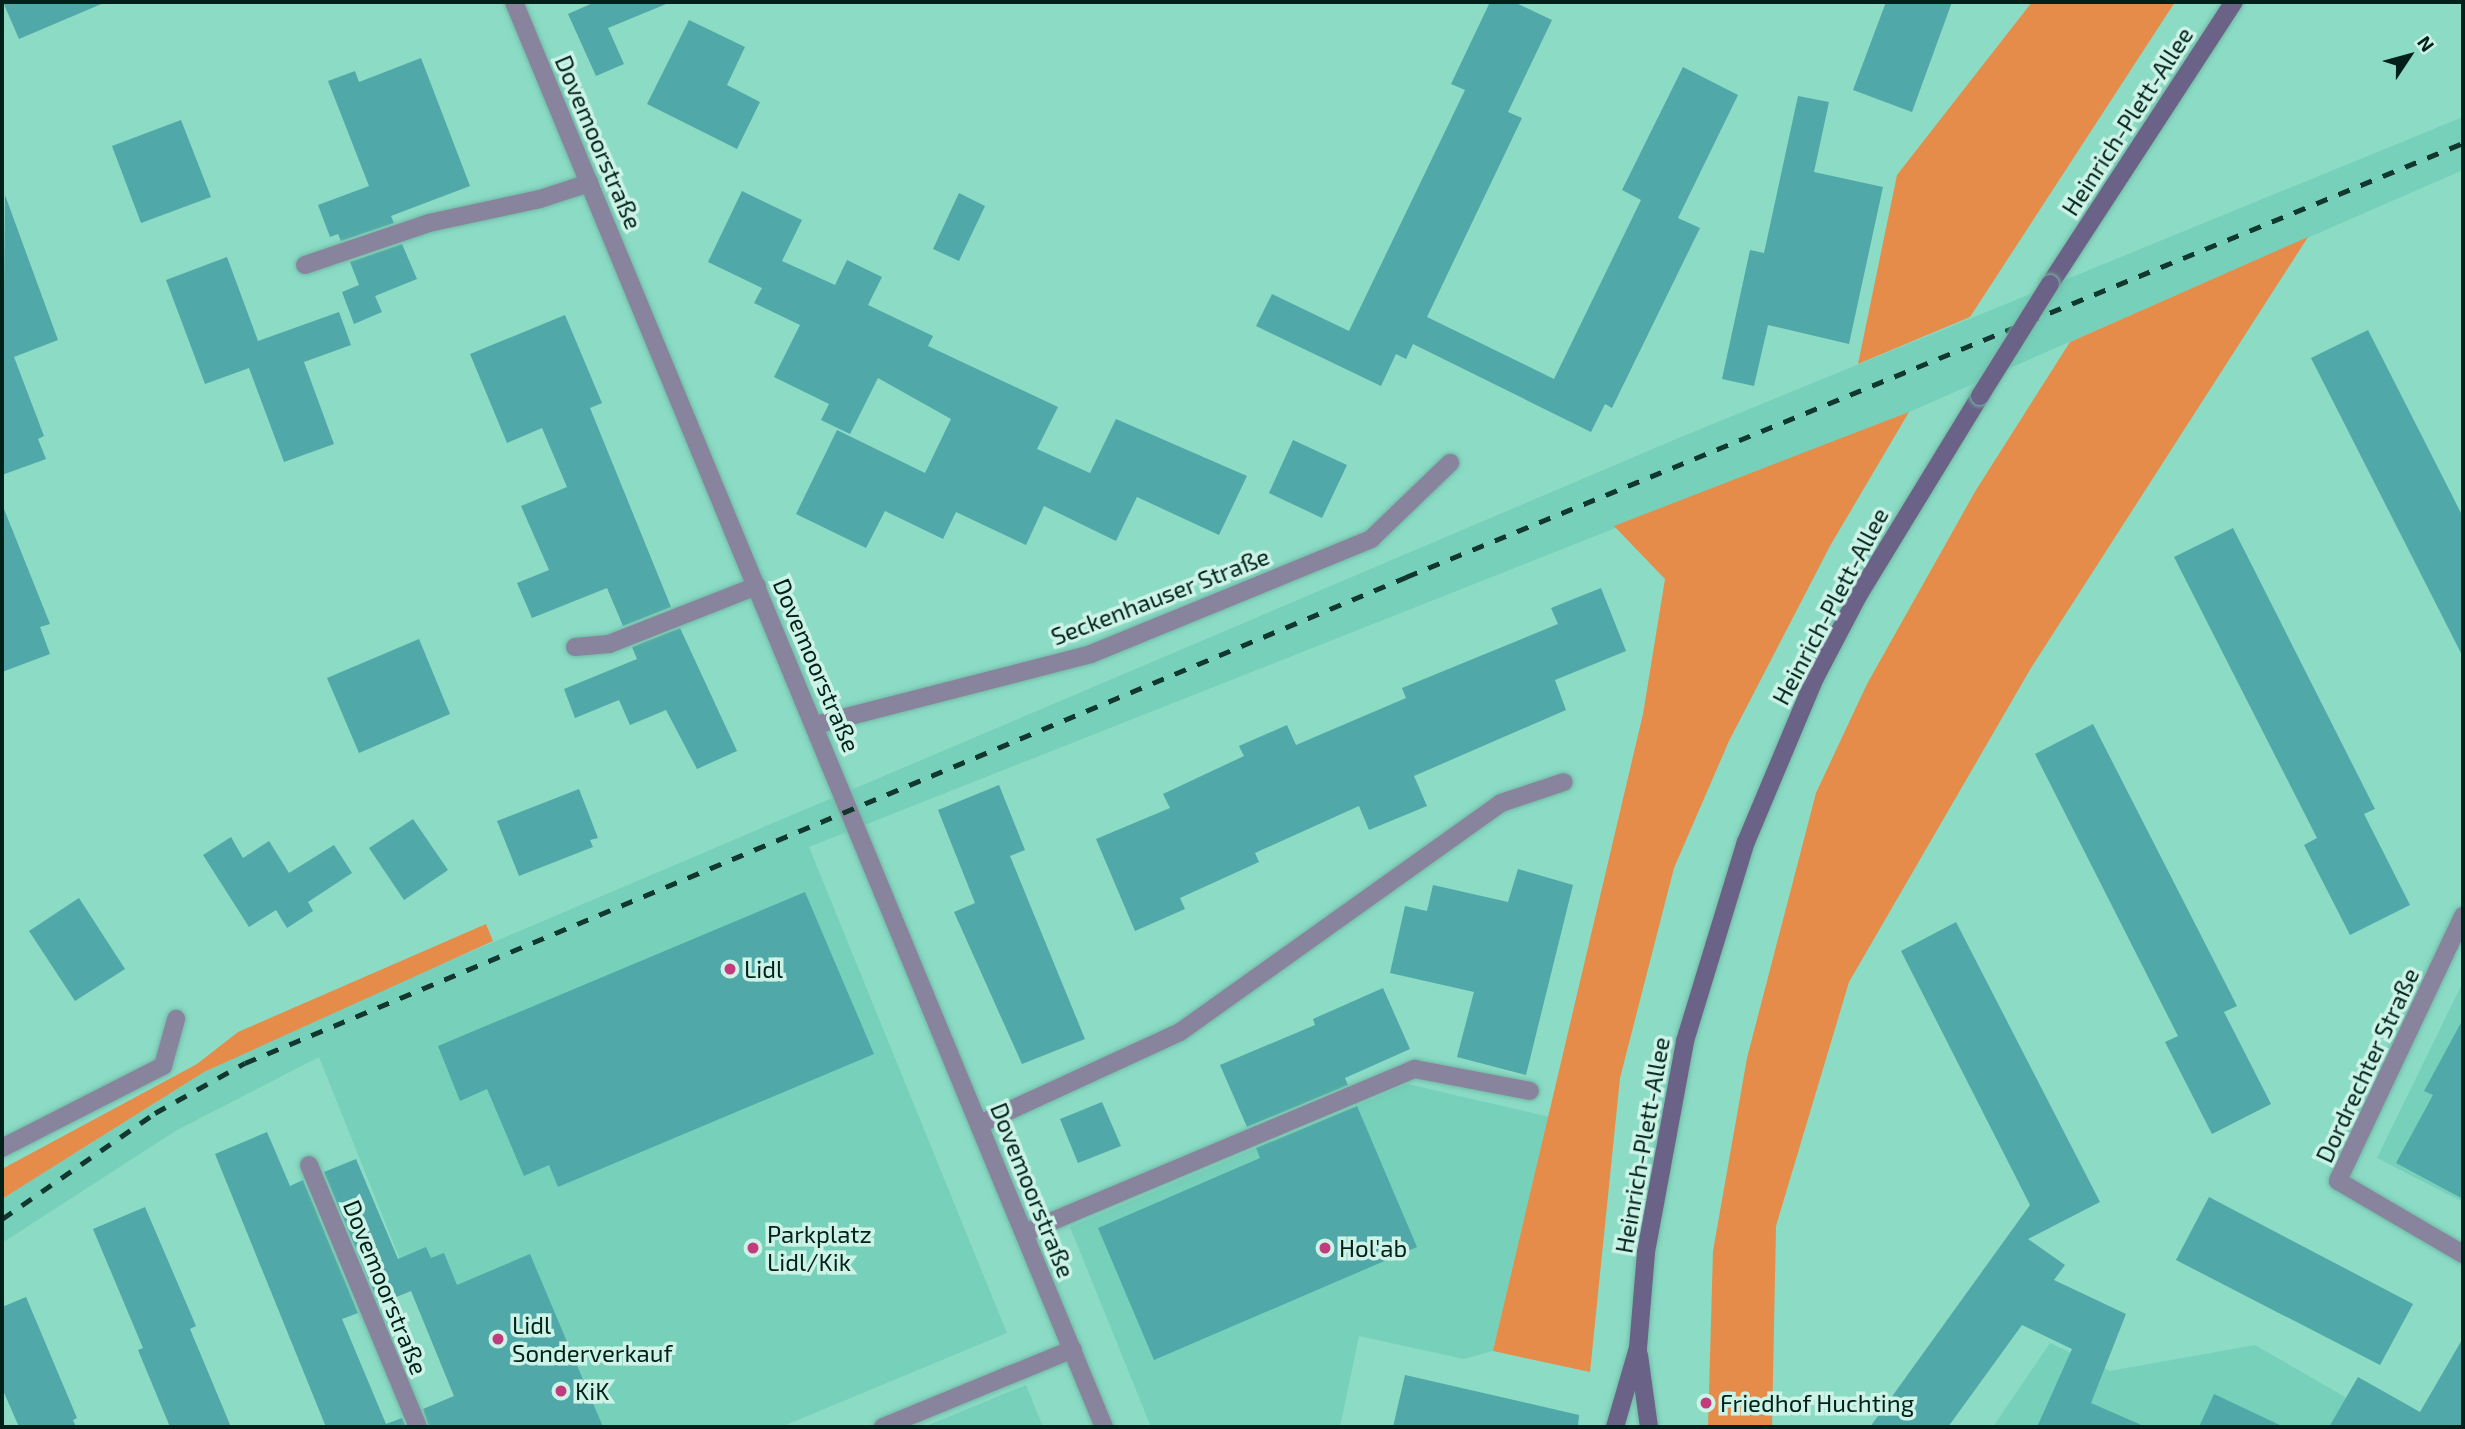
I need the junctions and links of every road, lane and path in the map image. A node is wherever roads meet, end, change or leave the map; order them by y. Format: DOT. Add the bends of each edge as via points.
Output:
graph roads {
  1 [pos="514,2"];
  2 [pos="2234,2"];
  3 [pos="589,183"];
  4 [pos="305,265"];
  5 [pos="1450,463"];
  6 [pos="757,586"];
  7 [pos="575,647"];
  8 [pos="815,726"];
  9 [pos="1564,782"];
  10 [pos="2463,916"];
  11 [pos="176,1019"];
  12 [pos="1530,1091"];
  13 [pos="980,1124"];
  14 [pos="2,1148"];
  15 [pos="309,1165"];
  16 [pos="1024,1233"];
  17 [pos="2463,1254"];
  18 [pos="1638,1348"];
  19 [pos="1073,1349"];
  20 [pos="418,1427"];
  21 [pos="883,1427"];
  22 [pos="1104,1427"];
  23 [pos="1615,1427"];
  24 [pos="1649,1427"];
  1 -- 3 [label="street, Dovemoorstraße"];
  2 -- 18 [label="main road, Heinrich-Plett-Allee, bridge" via="1980,396 1858,596 1815,678 1746,842 1710,949 1666,1131"];
  3 -- 4 [label="street" via="540,199 429,223"];
  3 -- 6 [label="street, Dovemoorstraße"];
  5 -- 8 [label="street, Seckenhauser Straße" via="1371,539 1091,654"];
  6 -- 7 [label="street" via="609,644"];
  6 -- 8 [label="street, Dovemoorstraße"];
  8 -- 13 [label="street, Dovemoorstraße"];
  9 -- 13 [label="street" via="1501,803 1180,1032"];
  10 -- 17 [label="street, Dordrechter Straße" via="2338,1181"];
  11 -- 14 [label="street" via="163,1066"];
  12 -- 16 [label="street" via="1415,1069"];
  13 -- 16 [label="street, Dovemoorstraße"];
  15 -- 20 [label="street, Dovemoorstraße"];
  16 -- 19 [label="street, Dovemoorstraße"];
  18 -- 23 [label="main road, Heinrich-Plett-Allee"];
  18 -- 24 [label="main road, Heinrich-Plett-Allee"];
  19 -- 21 [label="street"];
  19 -- 22 [label="street, Dovemoorstraße"];
}
